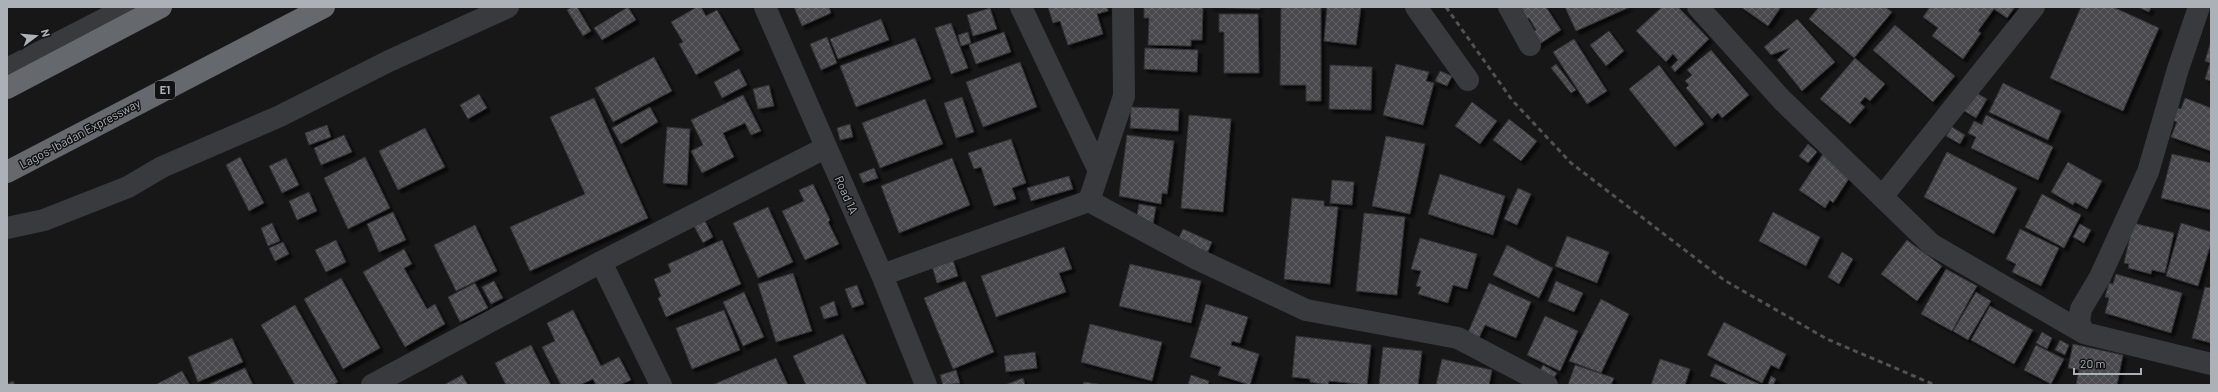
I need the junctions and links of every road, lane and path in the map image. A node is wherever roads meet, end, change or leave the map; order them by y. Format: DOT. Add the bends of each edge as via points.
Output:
graph roads {
  1 [pos="128,7"];
  2 [pos="161,7"];
  3 [pos="324,7"];
  4 [pos="508,7"];
  5 [pos="765,7"];
  6 [pos="1021,7"];
  7 [pos="1123,7"];
  8 [pos="1416,7"];
  9 [pos="1509,7"];
  10 [pos="1698,7"];
  11 [pos="2034,7"];
  12 [pos="2199,7"];
  13 [pos="1530,45"];
  14 [pos="7,69"];
  15 [pos="1468,80"];
  16 [pos="7,88"];
  17 [pos="825,148"];
  18 [pos="1099,171"];
  19 [pos="7,172"];
  20 [pos="1882,197"];
  21 [pos="1089,201"];
  22 [pos="7,228"];
  23 [pos="601,262"];
  24 [pos="882,275"];
  25 [pos="2084,333"];
  26 [pos="2211,364"];
  27 [pos="372,385"];
  28 [pos="661,385"];
  29 [pos="926,385"];
  30 [pos="1547,385"];
  1 -- 14 [label="street"];
  2 -- 16 [label="highway"];
  3 -- 19 [label="highway, Lagos-Ibadan Expressway / E1"];
  4 -- 22 [label="street" via="280,116 162,167 128,187 44,220"];
  5 -- 17 [label="street, Road 1A"];
  6 -- 18 [label="street"];
  7 -- 18 [label="street" via="1124,96"];
  8 -- 15 [label="street"];
  9 -- 13 [label="street"];
  10 -- 20 [label="street" via="1782,100"];
  11 -- 20 [label="street"];
  12 -- 25 [label="street" via="2148,172 2100,277 2081,310 2079,322"];
  17 -- 23 [label="street"];
  17 -- 24 [label="street, Road 1A"];
  18 -- 21 [label="street"];
  20 -- 25 [label="street" via="1931,244"];
  21 -- 24 [label="street"];
  21 -- 30 [label="street" via="1195,258 1306,310 1458,338"];
  23 -- 27 [label="street"];
  23 -- 28 [label="street"];
  24 -- 29 [label="street, Road 1A"];
  25 -- 26 [label="street"];
}
